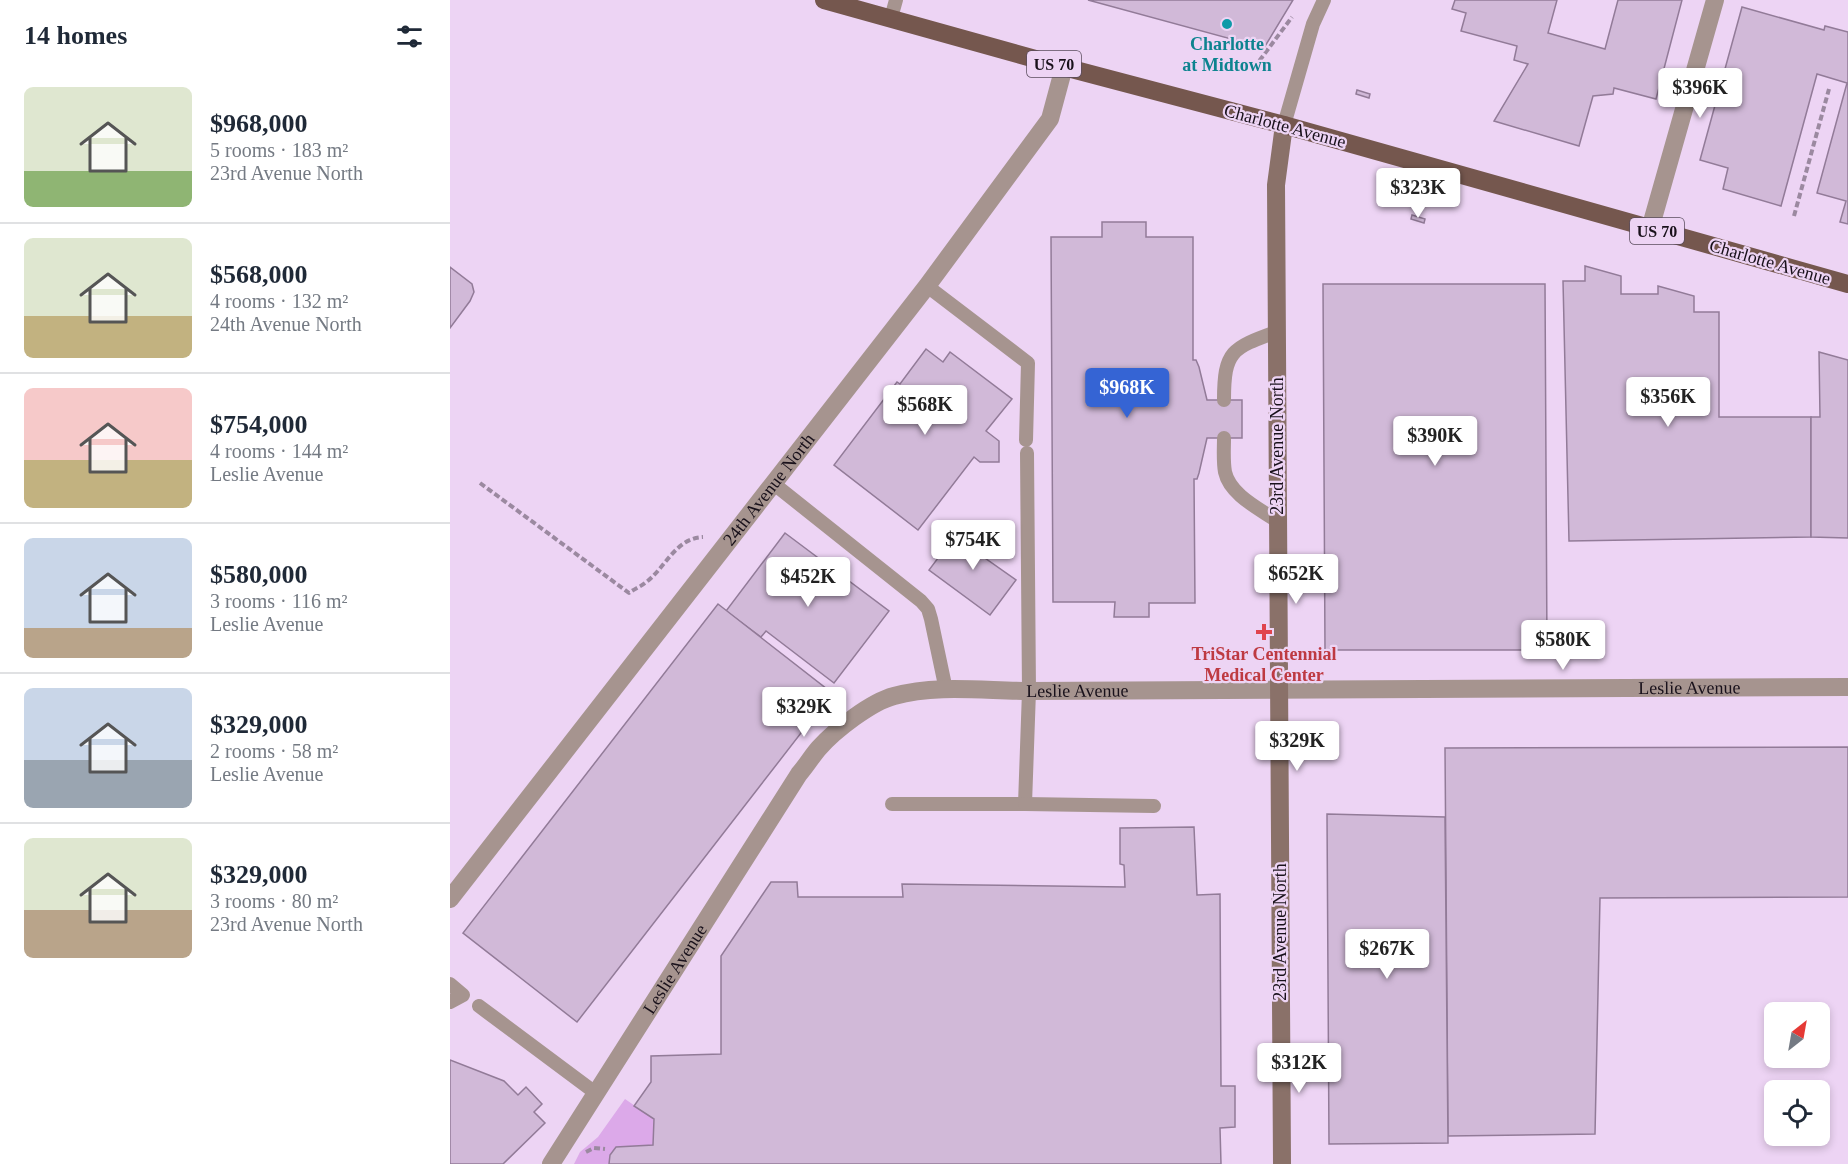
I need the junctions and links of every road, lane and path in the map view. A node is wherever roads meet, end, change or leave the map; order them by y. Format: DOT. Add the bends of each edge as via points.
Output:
graph roads {
  1 [pos="824,0"];
  2 [pos="896,0"];
  3 [pos="1324,0"];
  4 [pos="1715,0"];
  5 [pos="1299,9"];
  6 [pos="891,18"];
  7 [pos="1064,66"];
  8 [pos="1254,68"];
  9 [pos="1830,89"];
  10 [pos="1284,125"];
  11 [pos="1794,216"];
  12 [pos="1650,229"];
  13 [pos="1848,284"];
  14 [pos="927,286"];
  15 [pos="1276,332"];
  16 [pos="1224,400"];
  17 [pos="1224,438"];
  18 [pos="480,483"];
  19 [pos="774,484"];
  20 [pos="1277,521"];
  21 [pos="707,537"];
  22 [pos="1848,687"];
  23 [pos="946,690"];
  24 [pos="1278,690"];
  25 [pos="1029,691"];
  26 [pos="892,804"];
  27 [pos="1025,804"];
  28 [pos="1154,806"];
  29 [pos="450,899"];
  30 [pos="450,984"];
  31 [pos="450,1002"];
  32 [pos="479,1006"];
  33 [pos="597,1094"];
  34 [pos="605,1149"];
  35 [pos="582,1156"];
  36 [pos="551,1164"];
  37 [pos="1282,1164"];
  1 -- 6 [label="main road, Charlotte Avenue / US 70"];
  2 -- 6 [label="lane"];
  3 -- 10 [label="lane" via="1313,24"];
  4 -- 12 [label="street"];
  5 -- 8 [label="path"];
  6 -- 7 [label="main road, Charlotte Avenue / US 70"];
  7 -- 10 [label="main road, Charlotte Avenue / US 70"];
  7 -- 14 [label="street, 24th Avenue North" via="1050,119"];
  9 -- 11 [label="path"];
  10 -- 12 [label="main road, Charlotte Avenue / US 70"];
  10 -- 15 [label="street, 23rd Avenue North" via="1276,185"];
  12 -- 13 [label="main road, Charlotte Avenue / US 70"];
  14 -- 19 [label="street, 24th Avenue North"];
  14 -- 25 [label="lane" via="1028,363"];
  15 -- 16 [label="lane" via="1246,342 1230,357"];
  15 -- 20 [label="street, 23rd Avenue North"];
  17 -- 20 [label="lane" via="1227,480 1250,503"];
  18 -- 21 [label="path" via="629,593 644,584 689,540"];
  19 -- 23 [label="lane" via="928,609"];
  19 -- 29 [label="street, 24th Avenue North"];
  20 -- 24 [label="street, 23rd Avenue North"];
  22 -- 24 [label="street, Leslie Avenue"];
  23 -- 25 [label="street, Leslie Avenue"];
  23 -- 33 [label="street, Leslie Avenue" via="892,696 873,705 819,748"];
  24 -- 25 [label="street, Leslie Avenue"];
  24 -- 37 [label="street, 23rd Avenue North"];
  25 -- 27 [label="lane"];
  26 -- 27 [label="lane"];
  27 -- 28 [label="lane"];
  30 -- 31 [label="lane" via="463,995"];
  32 -- 33 [label="lane"];
  33 -- 36 [label="street, Leslie Avenue"];
  34 -- 35 [label="path" via="589,1150"];
}
